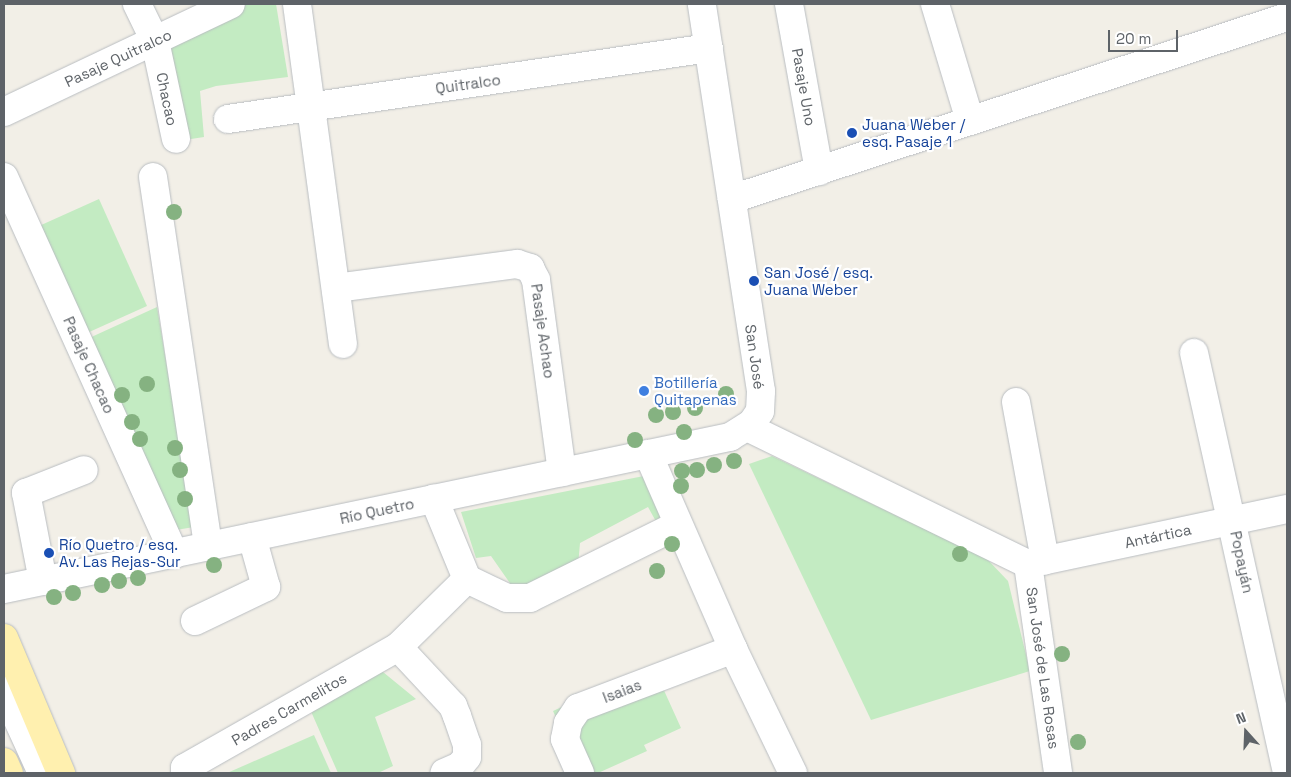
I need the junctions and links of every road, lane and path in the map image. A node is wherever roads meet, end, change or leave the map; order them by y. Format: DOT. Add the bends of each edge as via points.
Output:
graph roads {
  1 [pos="137,4"];
  2 [pos="231,4"];
  3 [pos="297,4"];
  4 [pos="702,4"];
  5 [pos="789,4"];
  6 [pos="935,4"];
  7 [pos="1287,18"];
  8 [pos="155,41"];
  9 [pos="709,48"];
  10 [pos="311,107"];
  11 [pos="4,112"];
  12 [pos="228,119"];
  13 [pos="970,121"];
  14 [pos="176,139"];
  15 [pos="819,171"];
  16 [pos="4,177"];
  17 [pos="153,177"];
  18 [pos="732,199"];
  19 [pos="336,288"];
  20 [pos="344,344"];
  21 [pos="1194,353"];
  22 [pos="1016,402"];
  23 [pos="747,427"];
  24 [pos="648,454"];
  25 [pos="84,470"];
  26 [pos="562,472"];
  27 [pos="434,499"];
  28 [pos="1287,509"];
  29 [pos="1233,520"];
  30 [pos="678,526"];
  31 [pos="252,537"];
  32 [pos="208,546"];
  33 [pos="174,554"];
  34 [pos="1036,562"];
  35 [pos="467,580"];
  36 [pos="43,581"];
  37 [pos="4,589"];
  38 [pos="194,621"];
  39 [pos="4,638"];
  40 [pos="398,647"];
  41 [pos="733,649"];
  42 [pos="4,690"];
  43 [pos="4,719"];
  44 [pos="4,762"];
  45 [pos="1287,772"];
  46 [pos="9,773"];
  47 [pos="29,773"];
  48 [pos="42,773"];
  49 [pos="61,773"];
  50 [pos="185,773"];
  51 [pos="444,773"];
  52 [pos="580,773"];
  53 [pos="793,773"];
  54 [pos="1058,773"];
  1 -- 8 [label="street, Chacao"];
  2 -- 8 [label="street, Pasaje Quitralco"];
  3 -- 10 [label="street"];
  4 -- 9 [label="street, San José"];
  5 -- 15 [label="street, Pasaje Uno"];
  6 -- 13 [label="street"];
  7 -- 13 [label="street"];
  8 -- 11 [label="street, Pasaje Quitralco"];
  8 -- 14 [label="street, Chacao"];
  9 -- 10 [label="street, Quitralco"];
  9 -- 18 [label="street, San José"];
  10 -- 12 [label="street, Quitralco"];
  10 -- 19 [label="street"];
  13 -- 15 [label="street"];
  15 -- 18 [label="street"];
  16 -- 33 [label="street, Pasaje Chacao"];
  17 -- 32 [label="street"];
  18 -- 23 [label="street, San José" via="762,401 755,419"];
  19 -- 20 [label="street"];
  19 -- 26 [label="street, Pasaje Achao" via="517,264 530,268 536,280"];
  21 -- 29 [label="street, Popayán"];
  22 -- 34 [label="street, San José de Las Rosas"];
  23 -- 24 [label="street, Río Quetro" via="730,437"];
  23 -- 34 [label="street"];
  24 -- 26 [label="street, Río Quetro"];
  24 -- 30 [label="street"];
  25 -- 36 [label="street" via="26,493"];
  26 -- 27 [label="street, Río Quetro"];
  27 -- 31 [label="street, Río Quetro"];
  27 -- 35 [label="street"];
  28 -- 29 [label="street, Antártica"];
  29 -- 34 [label="street, Antártica"];
  29 -- 45 [label="street, Popayán"];
  30 -- 35 [label="street" via="530,598 507,598"];
  30 -- 41 [label="street"];
  31 -- 32 [label="street, Río Quetro"];
  31 -- 38 [label="street" via="266,587"];
  32 -- 33 [label="street, Río Quetro"];
  33 -- 36 [label="street, Río Quetro"];
  34 -- 54 [label="street, San José de Las Rosas"];
  35 -- 40 [label="street, Padres Carmelitos"];
  36 -- 37 [label="street, Río Quetro"];
  39 -- 49 [label="main road"];
  40 -- 50 [label="street, Padres Carmelitos" via="185,768"];
  40 -- 51 [label="street" via="458,716 467,745 467,757 460,766"];
  41 -- 52 [label="street, Isaias" via="578,708 568,723 565,739"];
  41 -- 53 [label="street"];
  42 -- 48 [label="street"];
  43 -- 47 [label="street"];
  44 -- 46 [label="main road"];
}
